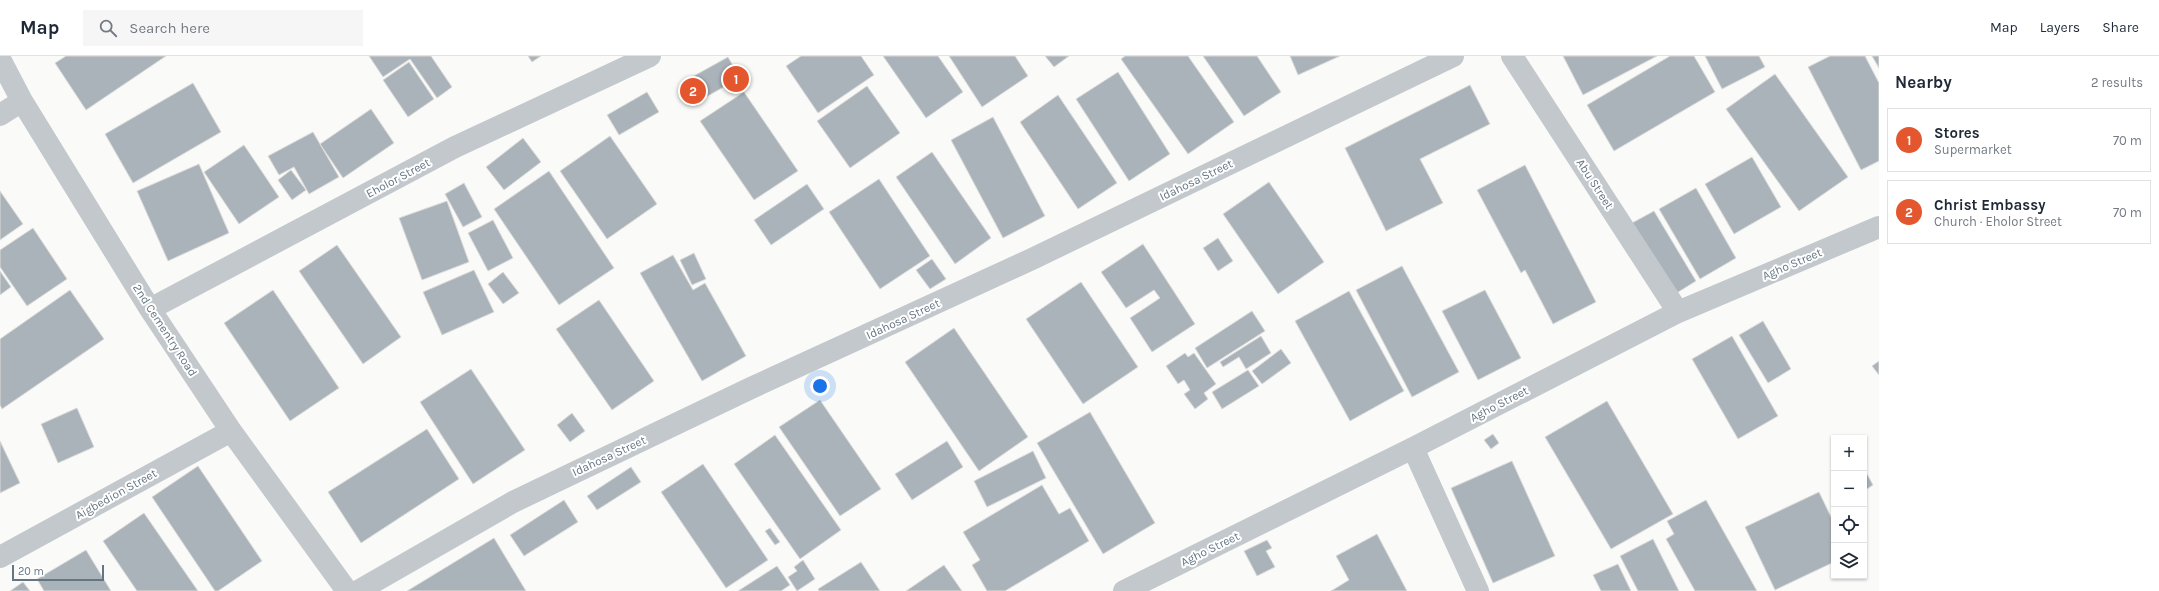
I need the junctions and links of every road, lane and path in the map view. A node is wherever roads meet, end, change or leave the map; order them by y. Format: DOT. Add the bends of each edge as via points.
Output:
graph roads {
  1 [pos="650,56"];
  2 [pos="1453,56"];
  3 [pos="1512,56"];
  4 [pos="0,59"];
  5 [pos="22,101"];
  6 [pos="0,115"];
  7 [pos="1879,226"];
  8 [pos="150,309"];
  9 [pos="1678,312"];
  10 [pos="231,430"];
  11 [pos="1413,448"];
  12 [pos="0,557"];
  13 [pos="347,591"];
  14 [pos="358,591"];
  15 [pos="1124,591"];
  16 [pos="1478,591"];
  1 -- 8 [label="street, Eholor Street" via="455,148"];
  2 -- 14 [label="street, Idahosa Street" via="1032,259 513,502"];
  3 -- 9 [label="street, Abu Street"];
  4 -- 5 [label="street, 2nd Cementry Road"];
  5 -- 6 [label="street"];
  5 -- 8 [label="street, 2nd Cementry Road"];
  7 -- 9 [label="street, Agho Street"];
  8 -- 10 [label="street, 2nd Cementry Road"];
  9 -- 11 [label="street, Agho Street"];
  10 -- 12 [label="street, Aigbedion Street"];
  10 -- 13 [label="street, 2nd Cementry Road"];
  11 -- 15 [label="street, Agho Street"];
  11 -- 16 [label="street"];
}
